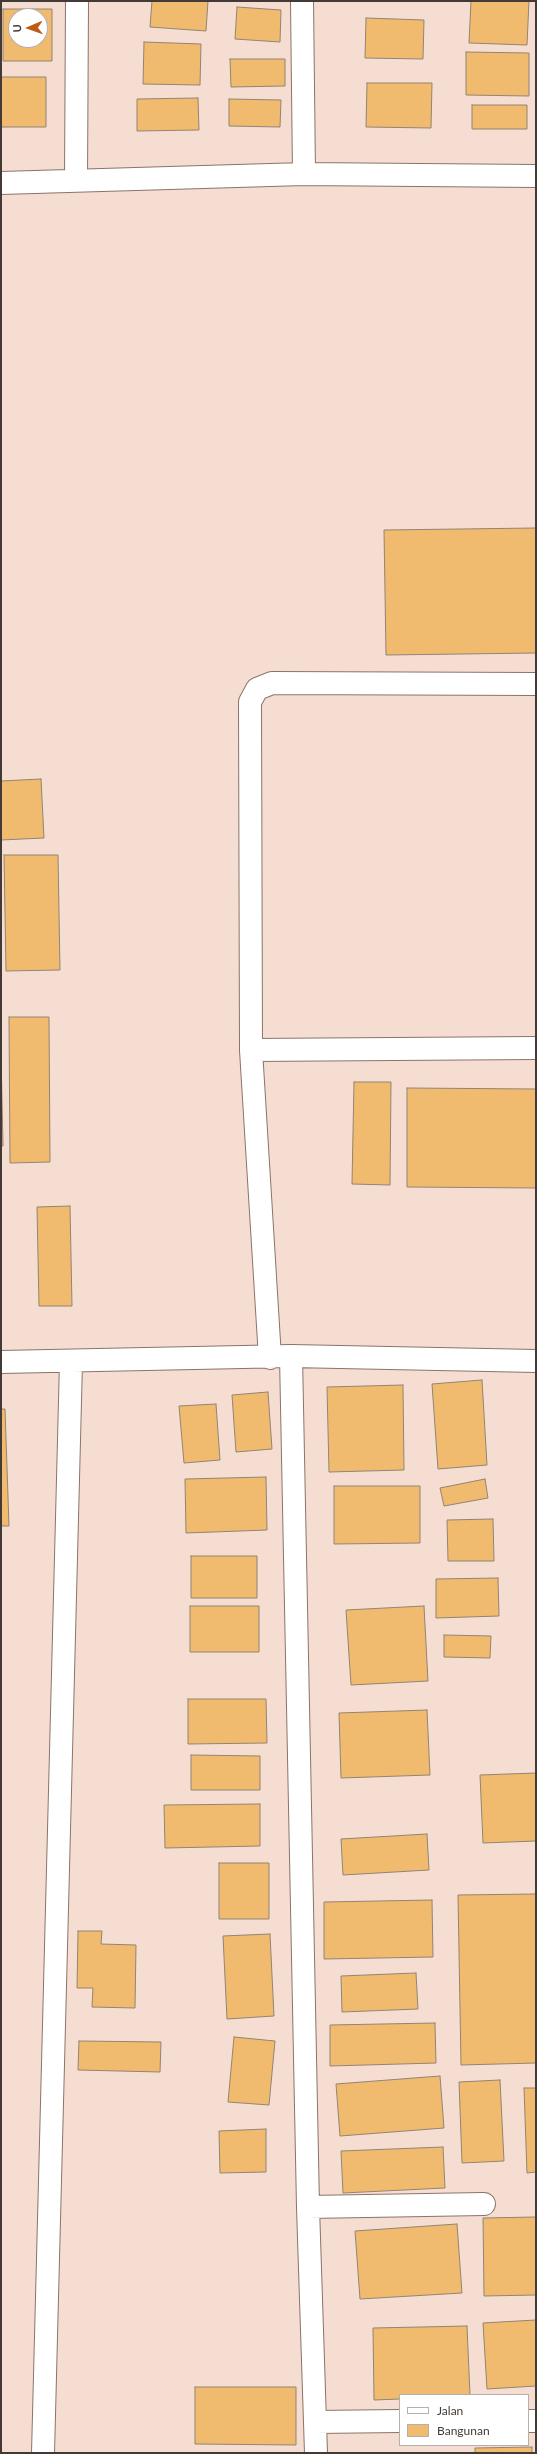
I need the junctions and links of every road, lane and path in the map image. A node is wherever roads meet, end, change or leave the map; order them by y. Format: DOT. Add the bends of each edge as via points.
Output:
graph roads {
  1 [pos="77,1"];
  2 [pos="302,1"];
  3 [pos="304,174"];
  4 [pos="536,176"];
  5 [pos="76,180"];
  6 [pos="1,183"];
  7 [pos="536,684"];
  8 [pos="536,1048"];
  9 [pos="251,1050"];
  10 [pos="281,1357"];
  11 [pos="536,1361"];
  12 [pos="1,1362"];
  13 [pos="71,1362"];
  14 [pos="484,2204"];
  15 [pos="308,2207"];
  16 [pos="399,2421"];
  17 [pos="315,2422"];
  18 [pos="43,2453"];
  19 [pos="316,2453"];
  1 -- 5 [label="street"];
  2 -- 3 [label="street"];
  3 -- 4 [label="street"];
  3 -- 5 [label="street"];
  5 -- 6 [label="street"];
  7 -- 9 [label="street" via="272,683 257,689 250,702"];
  8 -- 9 [label="street"];
  9 -- 10 [label="street"];
  10 -- 11 [label="street"];
  10 -- 13 [label="street"];
  10 -- 15 [label="street"];
  12 -- 13 [label="street"];
  13 -- 18 [label="street"];
  14 -- 15 [label="street"];
  15 -- 17 [label="street"];
  16 -- 17 [label="street"];
  17 -- 19 [label="street"];
}
